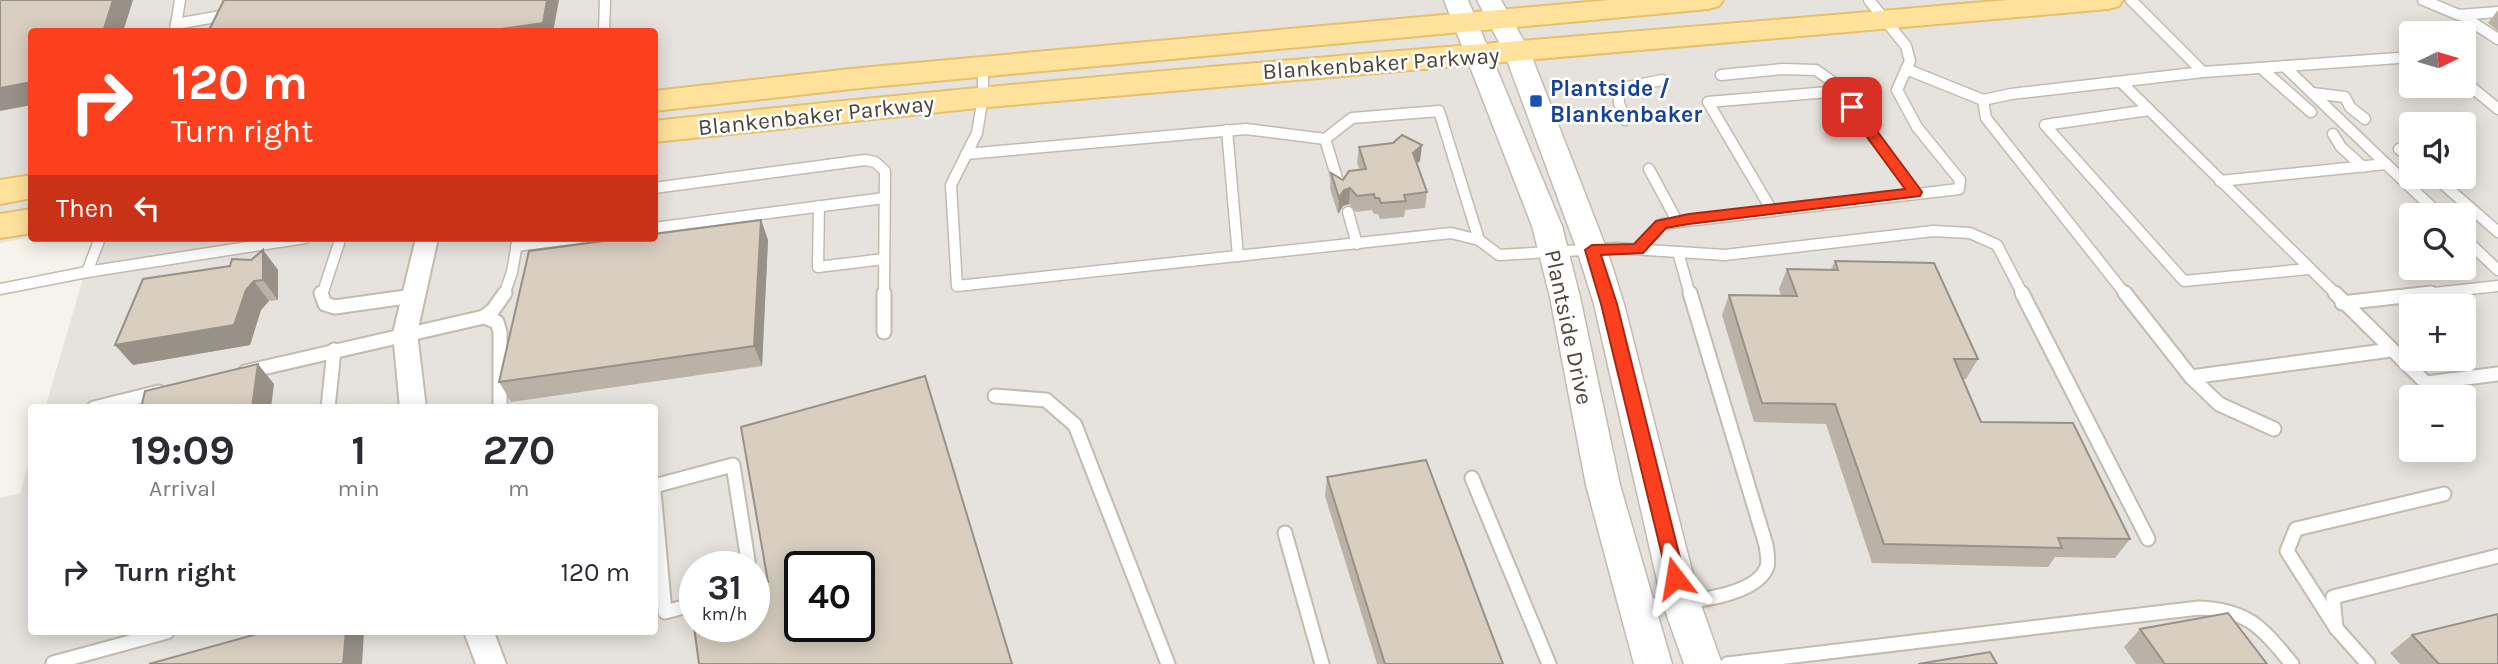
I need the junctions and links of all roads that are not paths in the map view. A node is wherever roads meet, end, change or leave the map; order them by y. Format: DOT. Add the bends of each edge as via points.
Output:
graph roads {
  1 [pos="180,0"];
  2 [pos="235,0"];
  3 [pos="605,0"];
  4 [pos="1708,0"];
  5 [pos="2108,0"];
  6 [pos="2131,0"];
  7 [pos="2423,0"];
  8 [pos="1495,10"];
  9 [pos="1878,10"];
  10 [pos="1461,11"];
  11 [pos="2498,12"];
  12 [pos="2464,17"];
  13 [pos="175,28"];
  14 [pos="604,28"];
  15 [pos="2498,39"];
  16 [pos="1517,52"];
  17 [pos="1480,55"];
  18 [pos="2399,58"];
  19 [pos="2284,66"];
  20 [pos="2261,68"];
  21 [pos="1906,69"];
  22 [pos="2203,72"];
  23 [pos="1721,75"];
  24 [pos="1662,80"];
  25 [pos="983,83"];
  26 [pos="2122,83"];
  27 [pos="1840,90"];
  28 [pos="2476,91"];
  29 [pos="2312,92"];
  30 [pos="2345,97"];
  31 [pos="1983,100"];
  32 [pos="658,101"];
  33 [pos="2498,108"];
  34 [pos="2149,110"];
  35 [pos="2306,113"];
  36 [pos="2370,118"];
  37 [pos="1625,120"];
  38 [pos="1227,130"];
  39 [pos="658,131"];
  40 [pos="2328,134"];
  41 [pos="1325,139"];
  42 [pos="966,154"];
  43 [pos="2386,164"];
  44 [pos="2363,167"];
  45 [pos="1649,169"];
  46 [pos="2220,181"];
  47 [pos="28,187"];
  48 [pos="658,187"];
  49 [pos="1340,188"];
  50 [pos="2449,189"];
  51 [pos="0,192"];
  52 [pos="1915,192"];
  53 [pos="884,198"];
  54 [pos="2427,203"];
  55 [pos="819,206"];
  56 [pos="1771,209"];
  57 [pos="1348,212"];
  58 [pos="1677,221"];
  59 [pos="28,222"];
  60 [pos="0,226"];
  61 [pos="658,227"];
  62 [pos="2496,229"];
  63 [pos="1479,240"];
  64 [pos="98,242"];
  65 [pos="279,242"];
  66 [pos="339,242"];
  67 [pos="426,242"];
  68 [pos="517,242"];
  69 [pos="1357,244"];
  70 [pos="1638,249"];
  71 [pos="2476,249"];
  72 [pos="1592,250"];
  73 [pos="1678,251"];
  74 [pos="1553,252"];
  75 [pos="1238,256"];
  76 [pos="884,259"];
  77 [pos="2308,269"];
  78 [pos="2498,270"];
  79 [pos="87,272"];
  80 [pos="2498,286"];
  81 [pos="0,289"];
  82 [pos="413,296"];
  83 [pos="2342,303"];
  84 [pos="484,317"];
  85 [pos="884,332"];
  86 [pos="405,333"];
  87 [pos="2391,350"];
  88 [pos="334,351"];
  89 [pos="2498,374"];
  90 [pos="227,376"];
  91 [pos="2191,377"];
  92 [pos="2426,383"];
  93 [pos="174,389"];
  94 [pos="995,396"];
  95 [pos="110,404"];
  96 [pos="328,404"];
  97 [pos="413,404"];
  98 [pos="500,404"];
  99 [pos="1588,410"];
  100 [pos="1634,411"];
  101 [pos="2274,429"];
  102 [pos="1472,478"];
  103 [pos="658,487"];
  104 [pos="2444,494"];
  105 [pos="658,533"];
  106 [pos="1286,533"];
  107 [pos="2148,539"];
  108 [pos="746,551"];
  109 [pos="2498,556"];
  110 [pos="1681,602"];
  111 [pos="1635,606"];
  112 [pos="679,608"];
  113 [pos="2336,628"];
  114 [pos="156,635"];
  115 [pos="480,635"];
  116 [pos="1817,659"];
  117 [pos="53,663"];
  118 [pos="490,664"];
  119 [pos="1168,664"];
  120 [pos="1322,664"];
  121 [pos="1549,664"];
  122 [pos="1653,664"];
  123 [pos="1703,664"];
  124 [pos="1727,664"];
  125 [pos="2292,664"];
  126 [pos="2368,664"];
  1 -- 13 [label="lane"];
  2 -- 13 [label="lane" via="232,14"];
  3 -- 14 [label="lane"];
  4 -- 8 [label="main road, Blankenbaker Parkway"];
  5 -- 9 [label="main road, Blankenbaker Parkway"];
  6 -- 22 [label="lane"];
  7 -- 12 [label="lane"];
  8 -- 10 [label="main road, Blankenbaker Parkway"];
  8 -- 16 [label="street, Plantside Drive"];
  9 -- 16 [label="main road, Blankenbaker Parkway"];
  9 -- 21 [label="lane" via="1906,46 1910,61"];
  10 -- 17 [label="street, Plantside Drive"];
  10 -- 25 [label="main road, Blankenbaker Parkway"];
  11 -- 12 [label="lane"];
  12 -- 15 [label="lane"];
  16 -- 17 [label="main road, Blankenbaker Parkway"];
  16 -- 72 [label="street, Plantside Drive"];
  17 -- 25 [label="main road, Blankenbaker Parkway"];
  17 -- 74 [label="street, Plantside Drive"];
  18 -- 19 [label="lane"];
  19 -- 20 [label="lane"];
  19 -- 29 [label="lane"];
  20 -- 22 [label="lane"];
  20 -- 35 [label="lane" via="2294,100 2293,106"];
  21 -- 31 [label="lane"];
  21 -- 52 [label="lane" via="1898,90 1917,127 1960,180 1959,189"];
  22 -- 26 [label="lane"];
  23 -- 27 [label="lane" via="1816,70"];
  24 -- 37 [label="lane" via="1618,89"];
  25 -- 32 [label="main road, Blankenbaker Parkway" via="860,78"];
  25 -- 39 [label="main road, Blankenbaker Parkway"];
  25 -- 42 [label="lane" via="977,133"];
  26 -- 31 [label="lane"];
  26 -- 34 [label="lane"];
  27 -- 52 [label="lane"];
  27 -- 56 [label="lane" via="1708,102"];
  28 -- 33 [label="lane"];
  29 -- 30 [label="lane"];
  29 -- 43 [label="lane"];
  30 -- 36 [label="lane" via="2360,104"];
  31 -- 91 [label="lane" via="1986,118"];
  34 -- 46 [label="lane"];
  34 -- 77 [label="lane" via="2045,125 2184,281"];
  38 -- 41 [label="lane"];
  38 -- 42 [label="lane"];
  38 -- 75 [label="lane"];
  40 -- 44 [label="lane"];
  41 -- 49 [label="lane"];
  41 -- 63 [label="lane" via="1352,118 1439,111"];
  42 -- 75 [label="lane" via="951,185 957,286"];
  43 -- 44 [label="lane"];
  43 -- 54 [label="lane"];
  44 -- 46 [label="lane"];
  45 -- 58 [label="lane"];
  46 -- 77 [label="lane"];
  47 -- 51 [label="main road"];
  48 -- 53 [label="lane" via="865,160 885,171"];
  50 -- 62 [label="lane"];
  52 -- 56 [label="lane"];
  53 -- 55 [label="lane"];
  53 -- 76 [label="lane"];
  55 -- 61 [label="lane"];
  55 -- 76 [label="lane" via="818,267"];
  56 -- 58 [label="lane"];
  57 -- 69 [label="lane"];
  58 -- 70 [label="lane" via="1662,224"];
  59 -- 60 [label="main road"];
  63 -- 69 [label="lane" via="1451,233"];
  63 -- 74 [label="lane" via="1499,255"];
  64 -- 79 [label="lane"];
  65 -- 79 [label="lane"];
  66 -- 82 [label="lane" via="321,292 325,304 335,307"];
  67 -- 82 [label="street"];
  68 -- 84 [label="lane" via="508,292 496,310"];
  69 -- 75 [label="lane"];
  70 -- 72 [label="lane"];
  70 -- 73 [label="lane"];
  71 -- 78 [label="lane"];
  72 -- 74 [label="lane"];
  72 -- 100 [label="street, Plantside Drive"];
  73 -- 107 [label="lane" via="1725,255 1933,231 1969,233 1997,245"];
  73 -- 110 [label="lane" via="1766,545 1768,565 1760,579 1739,590"];
  74 -- 99 [label="street, Plantside Drive"];
  76 -- 85 [label="lane"];
  77 -- 83 [label="lane"];
  79 -- 81 [label="lane"];
  80 -- 83 [label="lane"];
  82 -- 86 [label="street"];
  83 -- 87 [label="lane"];
  84 -- 86 [label="lane"];
  84 -- 98 [label="lane" via="501,330"];
  86 -- 88 [label="lane"];
  86 -- 97 [label="street"];
  87 -- 91 [label="lane"];
  87 -- 92 [label="lane"];
  88 -- 90 [label="lane"];
  88 -- 96 [label="lane"];
  89 -- 92 [label="lane"];
  91 -- 101 [label="lane" via="2210,399"];
  93 -- 95 [label="lane"];
  94 -- 119 [label="lane" via="1046,400 1075,425"];
  99 -- 100 [label="street"];
  99 -- 111 [label="street, Plantside Drive"];
  100 -- 110 [label="street, Plantside Drive"];
  102 -- 121 [label="lane"];
  103 -- 108 [label="lane" via="733,465"];
  104 -- 113 [label="lane" via="2296,529 2287,551"];
  105 -- 112 [label="lane" via="665,612"];
  106 -- 120 [label="lane"];
  109 -- 113 [label="lane" via="2333,597"];
  110 -- 111 [label="lane"];
  110 -- 123 [label="street, Plantside Drive"];
  111 -- 122 [label="street, Plantside Drive"];
  113 -- 126 [label="lane"];
  114 -- 117 [label="lane"];
  115 -- 118 [label="street"];
  116 -- 124 [label="lane"];
  116 -- 125 [label="lane" via="2221,607 2252,619"];
}
